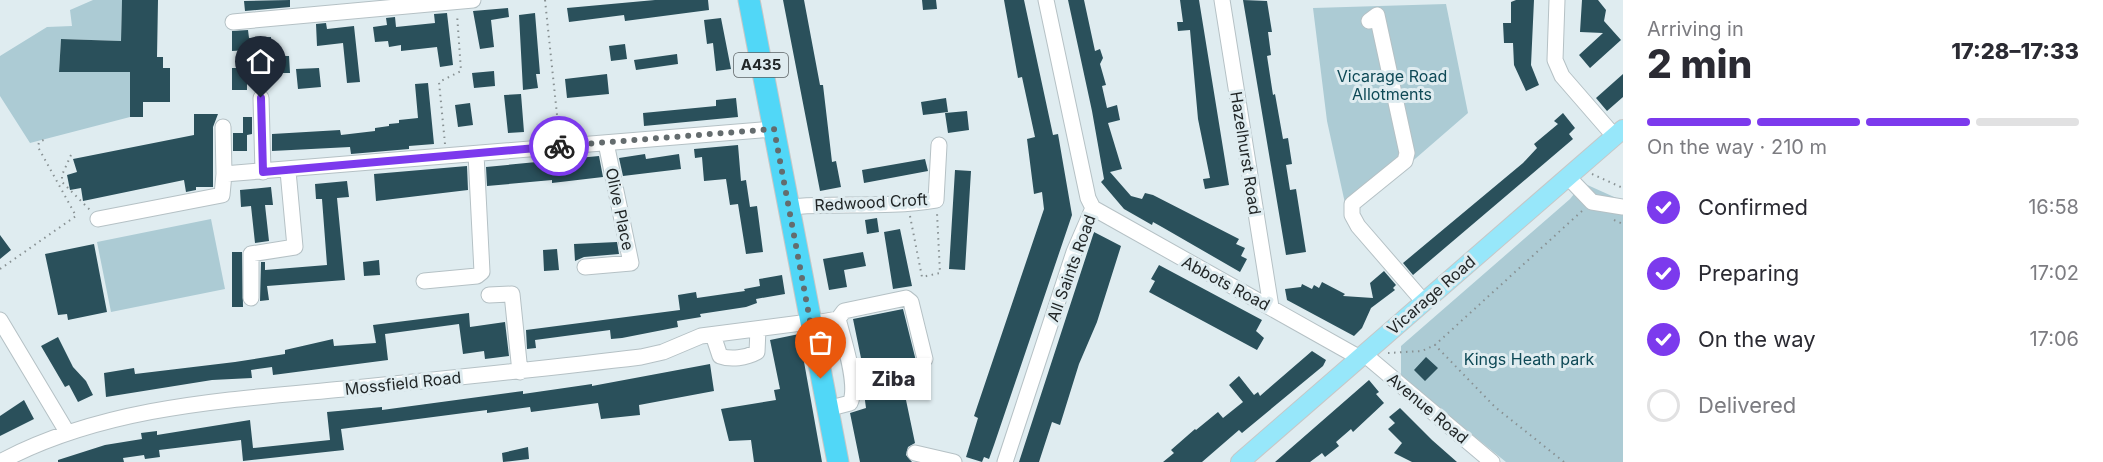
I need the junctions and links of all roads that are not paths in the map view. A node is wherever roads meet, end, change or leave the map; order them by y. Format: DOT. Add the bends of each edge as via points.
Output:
graph roads {
  1 [pos="473,0"];
  2 [pos="749,0"];
  3 [pos="1046,0"];
  4 [pos="1222,0"];
  5 [pos="1557,0"];
  6 [pos="326,7"];
  7 [pos="1369,21"];
  8 [pos="233,22"];
  9 [pos="261,98"];
  10 [pos="223,127"];
  11 [pos="774,129"];
  12 [pos="1619,133"];
  13 [pos="606,143"];
  14 [pos="939,145"];
  15 [pos="476,154"];
  16 [pos="288,171"];
  17 [pos="263,172"];
  18 [pos="1573,172"];
  19 [pos="229,174"];
  20 [pos="789,207"];
  21 [pos="1623,207"];
  22 [pos="1093,208"];
  23 [pos="98,219"];
  24 [pos="585,267"];
  25 [pos="424,281"];
  26 [pos="489,295"];
  27 [pos="251,298"];
  28 [pos="1423,301"];
  29 [pos="1271,307"];
  30 [pos="838,319"];
  31 [pos="0,320"];
  32 [pos="810,323"];
  33 [pos="758,329"];
  34 [pos="712,335"];
  35 [pos="1362,356"];
  36 [pos="925,359"];
  37 [pos="520,372"];
  38 [pos="827,409"];
  39 [pos="67,432"];
  40 [pos="920,458"];
  41 [pos="1251,459"];
  42 [pos="0,462"];
  43 [pos="838,462"];
  44 [pos="954,462"];
  45 [pos="1005,462"];
  46 [pos="1492,462"];
  1 -- 6 [label="street"];
  2 -- 11 [label="highway, A435"];
  3 -- 22 [label="street, All Saints Road"];
  4 -- 29 [label="street, Hazelhurst Road"];
  5 -- 12 [label="street" via="1555,60 1562,76"];
  6 -- 8 [label="street"];
  7 -- 28 [label="street" via="1377,15 1407,153 1405,161 1352,204 1352,215"];
  9 -- 17 [label="street"];
  10 -- 19 [label="street"];
  11 -- 13 [label="street"];
  11 -- 20 [label="highway, A435"];
  12 -- 18 [label="main road, Vicarage Road"];
  13 -- 15 [label="street"];
  13 -- 24 [label="street, Olive Place" via="631,263"];
  14 -- 20 [label="street, Redwood Croft" via="936,200"];
  15 -- 16 [label="street"];
  15 -- 25 [label="street" via="482,272 477,276"];
  16 -- 17 [label="street"];
  16 -- 27 [label="street" via="295,247 251,254"];
  17 -- 19 [label="street"];
  18 -- 21 [label="street" via="1592,202"];
  18 -- 28 [label="main road, Vicarage Road"];
  19 -- 23 [label="street" via="222,195"];
  20 -- 32 [label="highway, A435"];
  22 -- 29 [label="street, Abbots Road"];
  22 -- 45 [label="street, All Saints Road" via="1074,252"];
  26 -- 37 [label="street" via="512,294"];
  28 -- 35 [label="main road, Vicarage Road"];
  29 -- 35 [label="street, Abbots Road"];
  30 -- 32 [label="street, Mossfield Road"];
  30 -- 36 [label="street, Mossfield Road" via="844,311 906,298 912,302"];
  30 -- 38 [label="street" via="853,397 850,403"];
  31 -- 39 [label="street"];
  32 -- 33 [label="street, Mossfield Road"];
  32 -- 38 [label="highway, A435"];
  33 -- 34 [label="street, Mossfield Road"];
  33 -- 34 [label="street" via="757,352 738,357 720,357"];
  34 -- 37 [label="street, Mossfield Road" via="641,357"];
  35 -- 41 [label="main road, Vicarage Road"];
  35 -- 46 [label="street, Avenue Road"];
  37 -- 39 [label="street, Mossfield Road" via="181,407 121,417"];
  38 -- 43 [label="highway, A435"];
  39 -- 42 [label="street, Mossfield Road"];
  40 -- 44 [label="street"];
}
